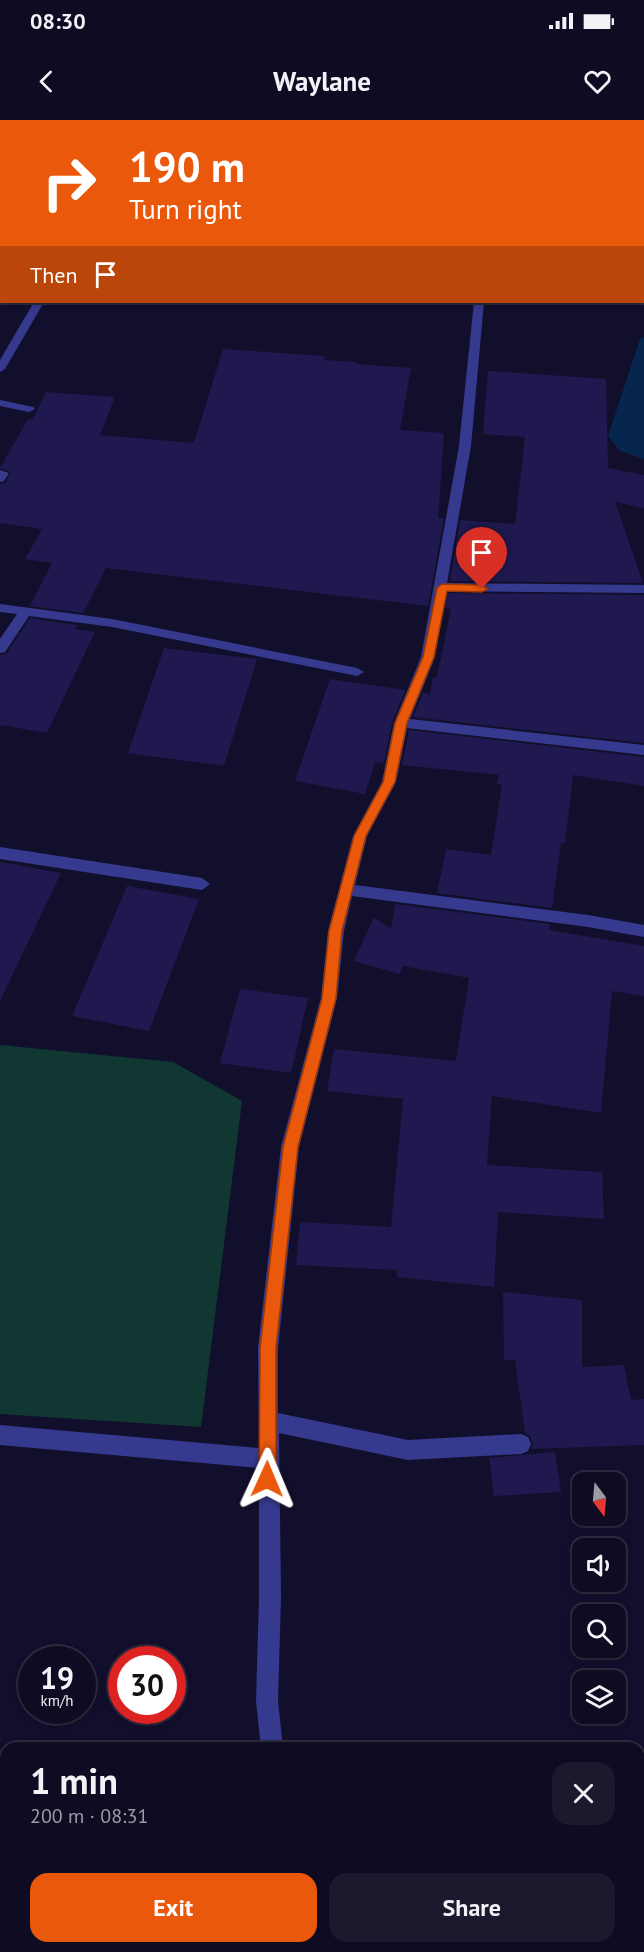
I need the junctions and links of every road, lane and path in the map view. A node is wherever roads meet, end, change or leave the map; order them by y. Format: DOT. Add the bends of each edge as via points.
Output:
graph roads {
  1 [pos="38,303"];
  2 [pos="479,303"];
  3 [pos="0,369"];
  4 [pos="0,403"];
  5 [pos="29,409"];
  6 [pos="442,588"];
  7 [pos="644,589"];
  8 [pos="0,608"];
  9 [pos="25,612"];
  10 [pos="0,649"];
  11 [pos="357,672"];
  12 [pos="401,723"];
  13 [pos="644,750"];
  14 [pos="0,853"];
  15 [pos="202,884"];
  16 [pos="347,890"];
  17 [pos="644,931"];
  18 [pos="268,1421"];
  19 [pos="0,1435"];
  20 [pos="521,1444"];
  21 [pos="267,1459"];
  22 [pos="271,1742"];
  1 -- 3 [label="street"];
  2 -- 6 [label="street" via="465,446"];
  4 -- 5 [label="street"];
  6 -- 7 [label="street"];
  6 -- 12 [label="street" via="428,657"];
  8 -- 9 [label="street"];
  9 -- 10 [label="street"];
  9 -- 11 [label="street" via="123,625"];
  12 -- 13 [label="street"];
  12 -- 16 [label="street" via="389,782 360,836"];
  14 -- 15 [label="street"];
  16 -- 17 [label="street"];
  16 -- 18 [label="street" via="336,931 329,998 290,1147 272,1287"];
  18 -- 20 [label="street" via="408,1449"];
  18 -- 21 [label="street"];
  19 -- 21 [label="street"];
  21 -- 22 [label="street" via="267,1701"];
}
